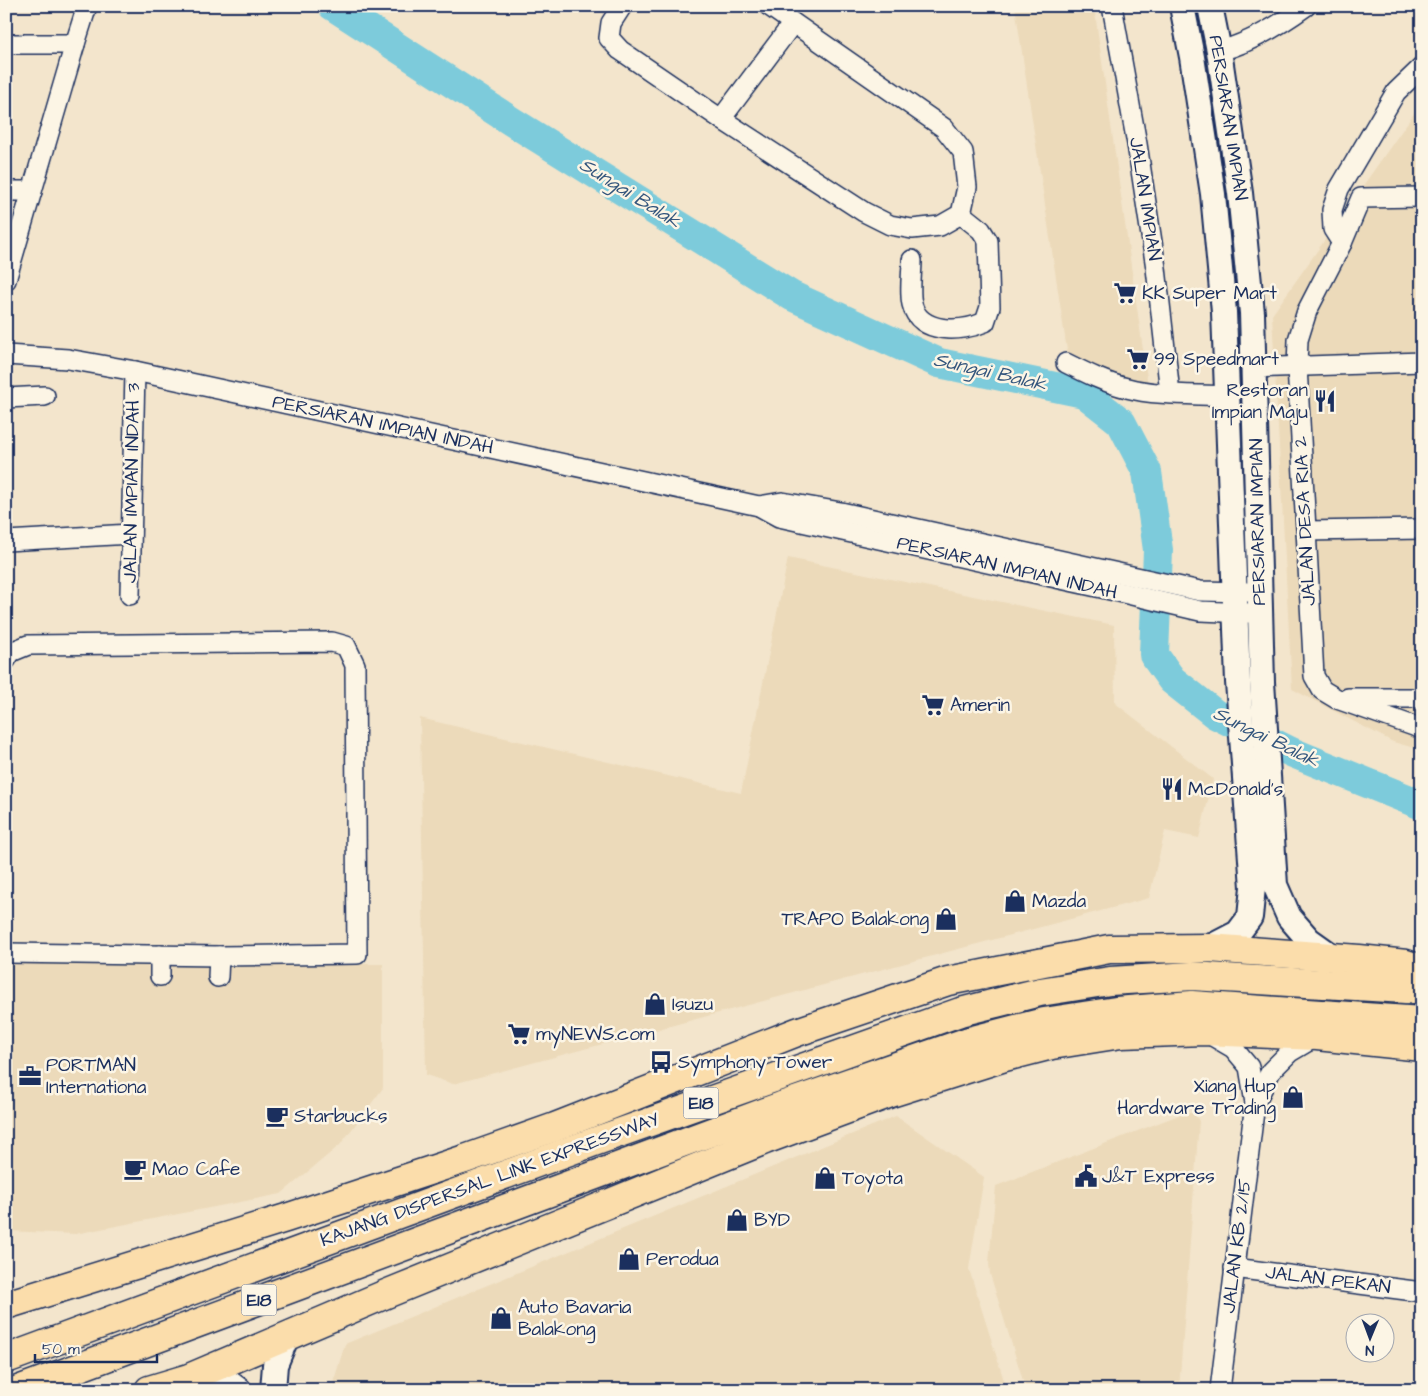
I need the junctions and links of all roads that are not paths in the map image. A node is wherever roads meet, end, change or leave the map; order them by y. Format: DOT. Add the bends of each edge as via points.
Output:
graph roads {
  1 [pos="88,6"];
  2 [pos="622,6"];
  3 [pos="769,6"];
  4 [pos="1112,6"];
  5 [pos="1182,6"];
  6 [pos="1210,6"];
  7 [pos="1306,6"];
  8 [pos="793,23"];
  9 [pos="6,44"];
  10 [pos="75,44"];
  11 [pos="1219,51"];
  12 [pos="1422,67"];
  13 [pos="721,119"];
  14 [pos="6,191"];
  15 [pos="32,191"];
  16 [pos="1422,197"];
  17 [pos="961,214"];
  18 [pos="1342,243"];
  19 [pos="912,260"];
  20 [pos="6,280"];
  21 [pos="1224,312"];
  22 [pos="6,355"];
  23 [pos="1422,362"];
  24 [pos="1066,363"];
  25 [pos="1297,366"];
  26 [pos="1253,368"];
  27 [pos="135,371"];
  28 [pos="1170,393"];
  29 [pos="45,396"];
  30 [pos="1228,396"];
  31 [pos="6,398"];
  32 [pos="1229,422"];
  33 [pos="758,506"];
  34 [pos="1422,528"];
  35 [pos="1306,530"];
  36 [pos="131,534"];
  37 [pos="6,541"];
  38 [pos="130,595"];
  39 [pos="1259,602"];
  40 [pos="1235,603"];
  41 [pos="6,660"];
  42 [pos="1422,698"];
  43 [pos="1337,699"];
  44 [pos="1422,730"];
  45 [pos="1256,767"];
  46 [pos="1209,948"];
  47 [pos="6,953"];
  48 [pos="160,955"];
  49 [pos="219,956"];
  50 [pos="1333,957"];
  51 [pos="1422,969"];
  52 [pos="160,976"];
  53 [pos="218,977"];
  54 [pos="1422,990"];
  55 [pos="1422,1021"];
  56 [pos="1204,1030"];
  57 [pos="1317,1036"];
  58 [pos="1422,1047"];
  59 [pos="1255,1103"];
  60 [pos="500,1210"];
  61 [pos="1234,1268"];
  62 [pos="1422,1292"];
  63 [pos="6,1305"];
  64 [pos="287,1336"];
  65 [pos="6,1359"];
  66 [pos="189,1378"];
  67 [pos="18,1390"];
  68 [pos="141,1390"];
  69 [pos="149,1390"];
  70 [pos="239,1390"];
  71 [pos="273,1390"];
  72 [pos="1220,1390"];
  1 -- 10 [label="street"];
  2 -- 13 [label="street" via="611,23 609,38 620,50"];
  3 -- 8 [label="street"];
  4 -- 28 [label="street, JALAN IMPIAN" via="1137,144"];
  5 -- 21 [label="street, PERSIARAN IMPIAN" via="1212,194"];
  6 -- 11 [label="street, PERSIARAN IMPIAN"];
  7 -- 11 [label="street" via="1237,47"];
  8 -- 13 [label="street"];
  8 -- 17 [label="street" via="944,128 963,152 967,187"];
  9 -- 10 [label="street"];
  10 -- 15 [label="street"];
  11 -- 26 [label="street, PERSIARAN IMPIAN" via="1240,193 1252,313"];
  12 -- 18 [label="street" via="1396,92 1339,189 1332,210 1333,229"];
  13 -- 17 [label="street" via="864,212 890,225 912,229 940,226"];
  14 -- 15 [label="street"];
  15 -- 20 [label="street"];
  16 -- 18 [label="street, JALAN DESA RIA 2" via="1361,198"];
  17 -- 19 [label="street" via="981,230 988,241 990,307 985,322 972,328 952,330 928,325 917,317 912,303"];
  18 -- 25 [label="street, JALAN DESA RIA 2" via="1307,311 1298,340"];
  21 -- 26 [label="street" via="1237,349"];
  21 -- 30 [label="street, PERSIARAN IMPIAN"];
  22 -- 27 [label="street, PERSIARAN IMPIAN INDAH" via="68,359"];
  23 -- 25 [label="street"];
  24 -- 28 [label="street" via="1086,374 1127,388"];
  25 -- 26 [label="street"];
  25 -- 35 [label="street, JALAN DESA RIA 2"];
  26 -- 32 [label="street" via="1233,399"];
  26 -- 39 [label="street, PERSIARAN IMPIAN"];
  27 -- 33 [label="street, PERSIARAN IMPIAN INDAH"];
  27 -- 36 [label="street, JALAN IMPIAN INDAH 3"];
  28 -- 30 [label="street"];
  29 -- 31 [label="street"];
  30 -- 32 [label="street, PERSIARAN IMPIAN"];
  32 -- 40 [label="street, PERSIARAN IMPIAN"];
  33 -- 40 [label="street, PERSIARAN IMPIAN INDAH" via="782,502 833,511 1111,570 1200,591"];
  33 -- 40 [label="street, PERSIARAN IMPIAN INDAH" via="778,518 1200,612"];
  34 -- 35 [label="street"];
  35 -- 43 [label="street, JALAN DESA RIA 2" via="1314,676 1322,690"];
  36 -- 37 [label="street"];
  36 -- 38 [label="street, JALAN IMPIAN INDAH 3"];
  39 -- 40 [label="street, PERSIARAN IMPIAN INDAH"];
  39 -- 45 [label="street, PERSIARAN IMPIAN" via="1262,682"];
  40 -- 45 [label="street, PERSIARAN IMPIAN" via="1238,682"];
  41 -- 49 [label="street" via="11,652 28,645 332,642 346,646 355,665 357,954"];
  42 -- 43 [label="street"];
  43 -- 44 [label="street"];
  45 -- 46 [label="street, PERSIARAN IMPIAN" via="1250,917 1238,933"];
  45 -- 50 [label="street, PERSIARAN IMPIAN" via="1275,885 1289,917 1309,940"];
  46 -- 50 [label="highway"];
  46 -- 63 [label="highway" via="1109,949 948,981 797,1032 462,1160"];
  47 -- 48 [label="street"];
  48 -- 49 [label="street"];
  48 -- 52 [label="street"];
  49 -- 53 [label="street"];
  50 -- 51 [label="highway" via="1406,964"];
  54 -- 65 [label="highway, KAJANG DISPERSAL LINK EXPRESSWAY / E18" via="1192,976 1110,981 1049,990 960,1012 589,1143"];
  55 -- 60 [label="highway, KAJANG DISPERSAL LINK EXPRESSWAY / E18" via="1192,1005 1116,1010 1044,1022 969,1041 780,1106"];
  56 -- 57 [label="highway"];
  56 -- 59 [label="street, JALAN KB 2/15" via="1233,1048 1249,1068"];
  56 -- 64 [label="highway" via="1121,1034 1052,1045 891,1093 646,1187"];
  57 -- 58 [label="highway"];
  57 -- 59 [label="street, JALAN KB 2/15" via="1290,1052 1271,1071"];
  59 -- 61 [label="street, JALAN KB 2/15"];
  60 -- 67 [label="highway, KAJANG DISPERSAL LINK EXPRESSWAY / E18"];
  60 -- 68 [label="highway" via="483,1230 463,1242 181,1366"];
  61 -- 62 [label="street, JALAN PEKAN"];
  61 -- 72 [label="street, JALAN KB 2/15"];
  64 -- 66 [label="highway"];
  64 -- 71 [label="street" via="274,1366"];
  66 -- 69 [label="highway"];
  66 -- 70 [label="street" via="230,1384"];
}
